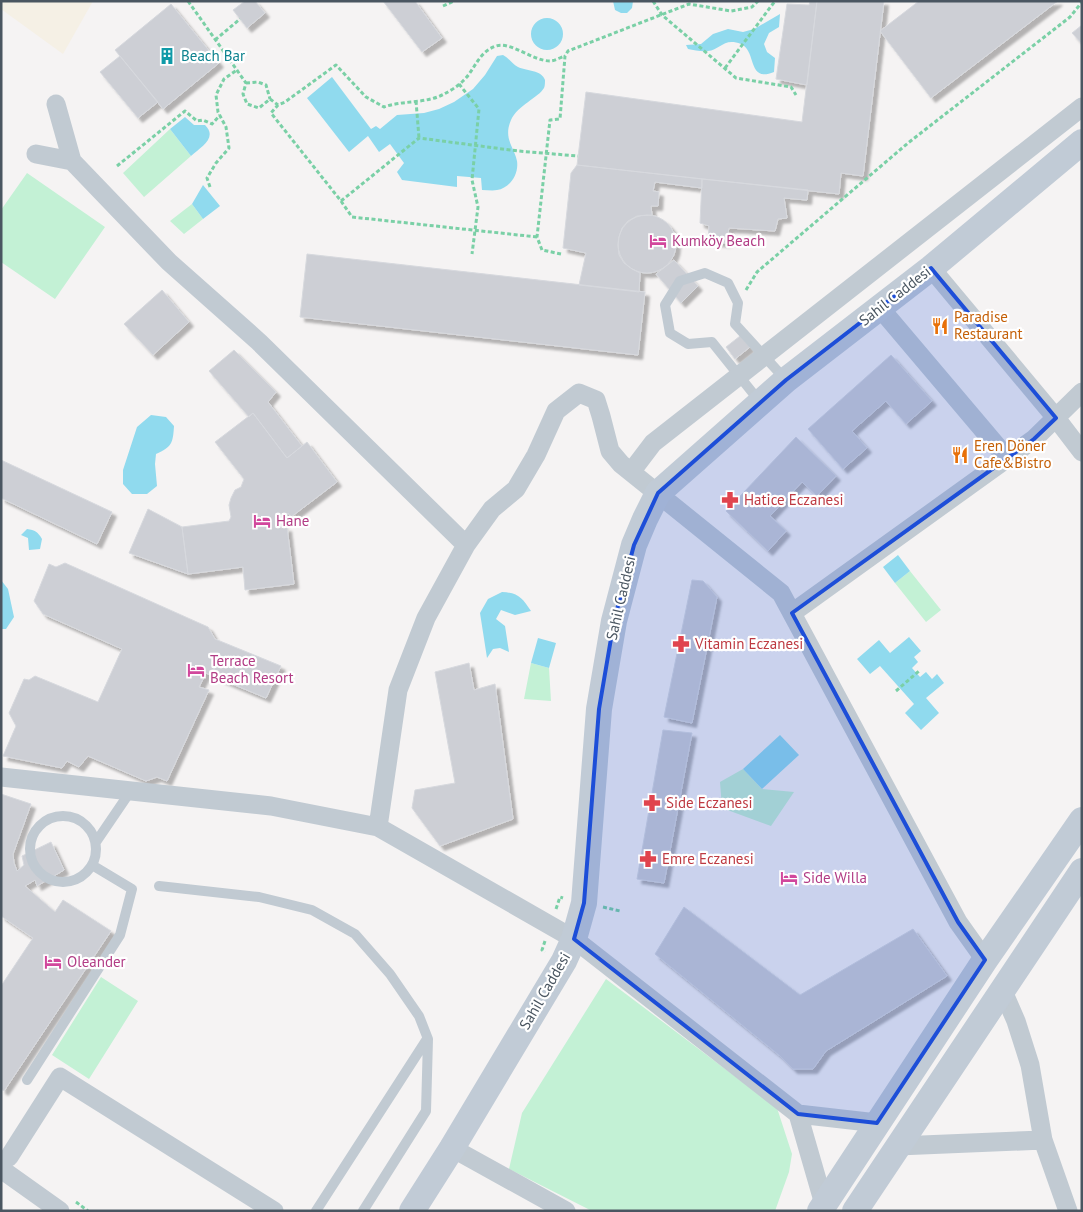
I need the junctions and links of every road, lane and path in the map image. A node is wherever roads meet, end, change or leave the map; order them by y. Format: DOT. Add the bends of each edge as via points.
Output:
graph roads {
  1 [pos="188,1"];
  2 [pos="454,1"];
  3 [pos="653,1"];
  4 [pos="758,1"];
  5 [pos="775,1"];
  6 [pos="1082,2"];
  7 [pos="442,6"];
  8 [pos="662,16"];
  9 [pos="240,19"];
  10 [pos="215,40"];
  11 [pos="565,56"];
  12 [pos="725,68"];
  13 [pos="237,70"];
  14 [pos="246,83"];
  15 [pos="459,84"];
  16 [pos="796,95"];
  17 [pos="270,99"];
  18 [pos="416,101"];
  19 [pos="56,104"];
  20 [pos="278,106"];
  21 [pos="1082,107"];
  22 [pos="220,115"];
  23 [pos="421,138"];
  24 [pos="1082,142"];
  25 [pos="475,146"];
  26 [pos="36,154"];
  27 [pos="546,154"];
  28 [pos="578,156"];
  29 [pos="72,162"];
  30 [pos="117,166"];
  31 [pos="210,187"];
  32 [pos="341,201"];
  33 [pos="475,230"];
  34 [pos="537,237"];
  35 [pos="472,254"];
  36 [pos="561,254"];
  37 [pos="931,268"];
  38 [pos="738,303"];
  39 [pos="880,308"];
  40 [pos="764,356"];
  41 [pos="739,376"];
  42 [pos="786,380"];
  43 [pos="1082,392"];
  44 [pos="760,402"];
  45 [pos="1056,418"];
  46 [pos="1082,452"];
  47 [pos="1007,458"];
  48 [pos="631,472"];
  49 [pos="658,494"];
  50 [pos="466,545"];
  51 [pos="792,613"];
  52 [pos="919,671"];
  53 [pos="896,691"];
  54 [pos="1,777"];
  55 [pos="130,792"];
  56 [pos="1082,820"];
  57 [pos="378,828"];
  58 [pos="96,842"];
  59 [pos="92,865"];
  60 [pos="1082,871"];
  61 [pos="159,886"];
  62 [pos="574,939"];
  63 [pos="985,960"];
  64 [pos="1002,989"];
  65 [pos="428,1039"];
  66 [pos="27,1080"];
  67 [pos="798,1114"];
  68 [pos="877,1123"];
  69 [pos="1043,1140"];
  70 [pos="898,1146"];
  71 [pos="452,1148"];
  72 [pos="5,1163"];
  73 [pos="822,1207"];
  74 [pos="60,1211"];
  75 [pos="274,1211"];
  76 [pos="316,1211"];
  77 [pos="363,1211"];
  78 [pos="412,1211"];
  79 [pos="566,1211"];
  80 [pos="855,1211"];
  81 [pos="1068,1211"];
  1 -- 10 [label="path"];
  2 -- 7 [label="path"];
  3 -- 8 [label="path"];
  4 -- 8 [label="path" via="752,6 731,11 689,4"];
  5 -- 12 [label="path"];
  6 -- 38 [label="path" via="1070,17 908,143 757,272"];
  8 -- 11 [label="path" via="568,51"];
  8 -- 12 [label="path"];
  9 -- 10 [label="path"];
  10 -- 13 [label="path"];
  11 -- 15 [label="path" via="552,61 531,57 508,45 497,45 479,56"];
  11 -- 27 [label="path" via="560,118 550,120"];
  12 -- 16 [label="path" via="736,78 791,87"];
  13 -- 14 [label="path"];
  13 -- 22 [label="path" via="224,79 216,95"];
  14 -- 17 [label="path" via="266,85"];
  14 -- 17 [label="path" via="243,94 247,104 260,108"];
  15 -- 18 [label="path" via="443,95"];
  15 -- 25 [label="path" via="479,109"];
  17 -- 20 [label="path"];
  18 -- 20 [label="path" via="384,106 366,97 336,65"];
  18 -- 23 [label="path"];
  19 -- 29 [label="street"];
  20 -- 32 [label="path" via="271,113"];
  21 -- 40 [label="street"];
  22 -- 30 [label="path" via="212,124 197,121 185,111"];
  22 -- 31 [label="path" via="226,127 229,148 207,178"];
  23 -- 25 [label="path"];
  23 -- 32 [label="path"];
  24 -- 37 [label="main road, Sahil Caddesi"];
  25 -- 27 [label="path"];
  25 -- 33 [label="path" via="472,180 478,207"];
  26 -- 29 [label="street"];
  27 -- 28 [label="path"];
  27 -- 34 [label="path"];
  29 -- 50 [label="street" via="169,262 258,342"];
  32 -- 33 [label="path" via="352,217"];
  33 -- 34 [label="path"];
  33 -- 35 [label="path"];
  34 -- 36 [label="path" via="542,250"];
  37 -- 39 [label="main road, Sahil Caddesi"];
  37 -- 45 [label="street"];
  38 -- 40 [label="lane" via="735,324"];
  38 -- 41 [label="lane" via="728,283 706,273 680,281 665,304 670,333 688,344 712,342"];
  39 -- 42 [label="main road, Sahil Caddesi"];
  39 -- 47 [label="street"];
  40 -- 41 [label="street"];
  40 -- 42 [label="lane"];
  41 -- 44 [label="lane"];
  41 -- 48 [label="street" via="653,443"];
  42 -- 44 [label="main road, Sahil Caddesi"];
  43 -- 45 [label="street"];
  44 -- 49 [label="main road, Sahil Caddesi"];
  45 -- 46 [label="street"];
  45 -- 47 [label="street"];
  47 -- 51 [label="street"];
  48 -- 49 [label="street"];
  48 -- 50 [label="street" via="610,451 596,400 579,393 556,411 536,455 516,488 492,509"];
  49 -- 51 [label="street" via="781,593"];
  49 -- 62 [label="main road, Sahil Caddesi" via="634,545 614,621 599,710 584,903"];
  50 -- 57 [label="street" via="426,618 398,690"];
  51 -- 63 [label="street" via="958,922"];
  52 -- 53 [label="path"];
  54 -- 55 [label="street"];
  55 -- 57 [label="street" via="271,806"];
  55 -- 58 [label="lane"];
  56 -- 63 [label="main road"];
  57 -- 62 [label="street"];
  58 -- 59 [label="lane"];
  58 -- 59 [label="lane" via="86,825 77,819 57,816 39,826 30,844 35,867 42,876 53,881 76,880"];
  59 -- 66 [label="lane" via="132,889 120,935"];
  60 -- 64 [label="main road"];
  61 -- 65 [label="lane" via="259,896 312,910 355,934 390,974 419,1016"];
  62 -- 67 [label="street"];
  62 -- 71 [label="main road, Sahil Caddesi"];
  63 -- 64 [label="main road"];
  63 -- 68 [label="main road"];
  64 -- 69 [label="street" via="1030,1065"];
  64 -- 70 [label="main road"];
  65 -- 76 [label="lane"];
  65 -- 77 [label="lane" via="426,1111"];
  67 -- 68 [label="street"];
  67 -- 73 [label="street"];
  68 -- 73 [label="main road"];
  69 -- 70 [label="street"];
  69 -- 81 [label="street"];
  70 -- 80 [label="main road"];
  71 -- 78 [label="main road, Sahil Caddesi"];
  71 -- 79 [label="street"];
  72 -- 74 [label="street"];
  72 -- 75 [label="street" via="60,1077"];
}
